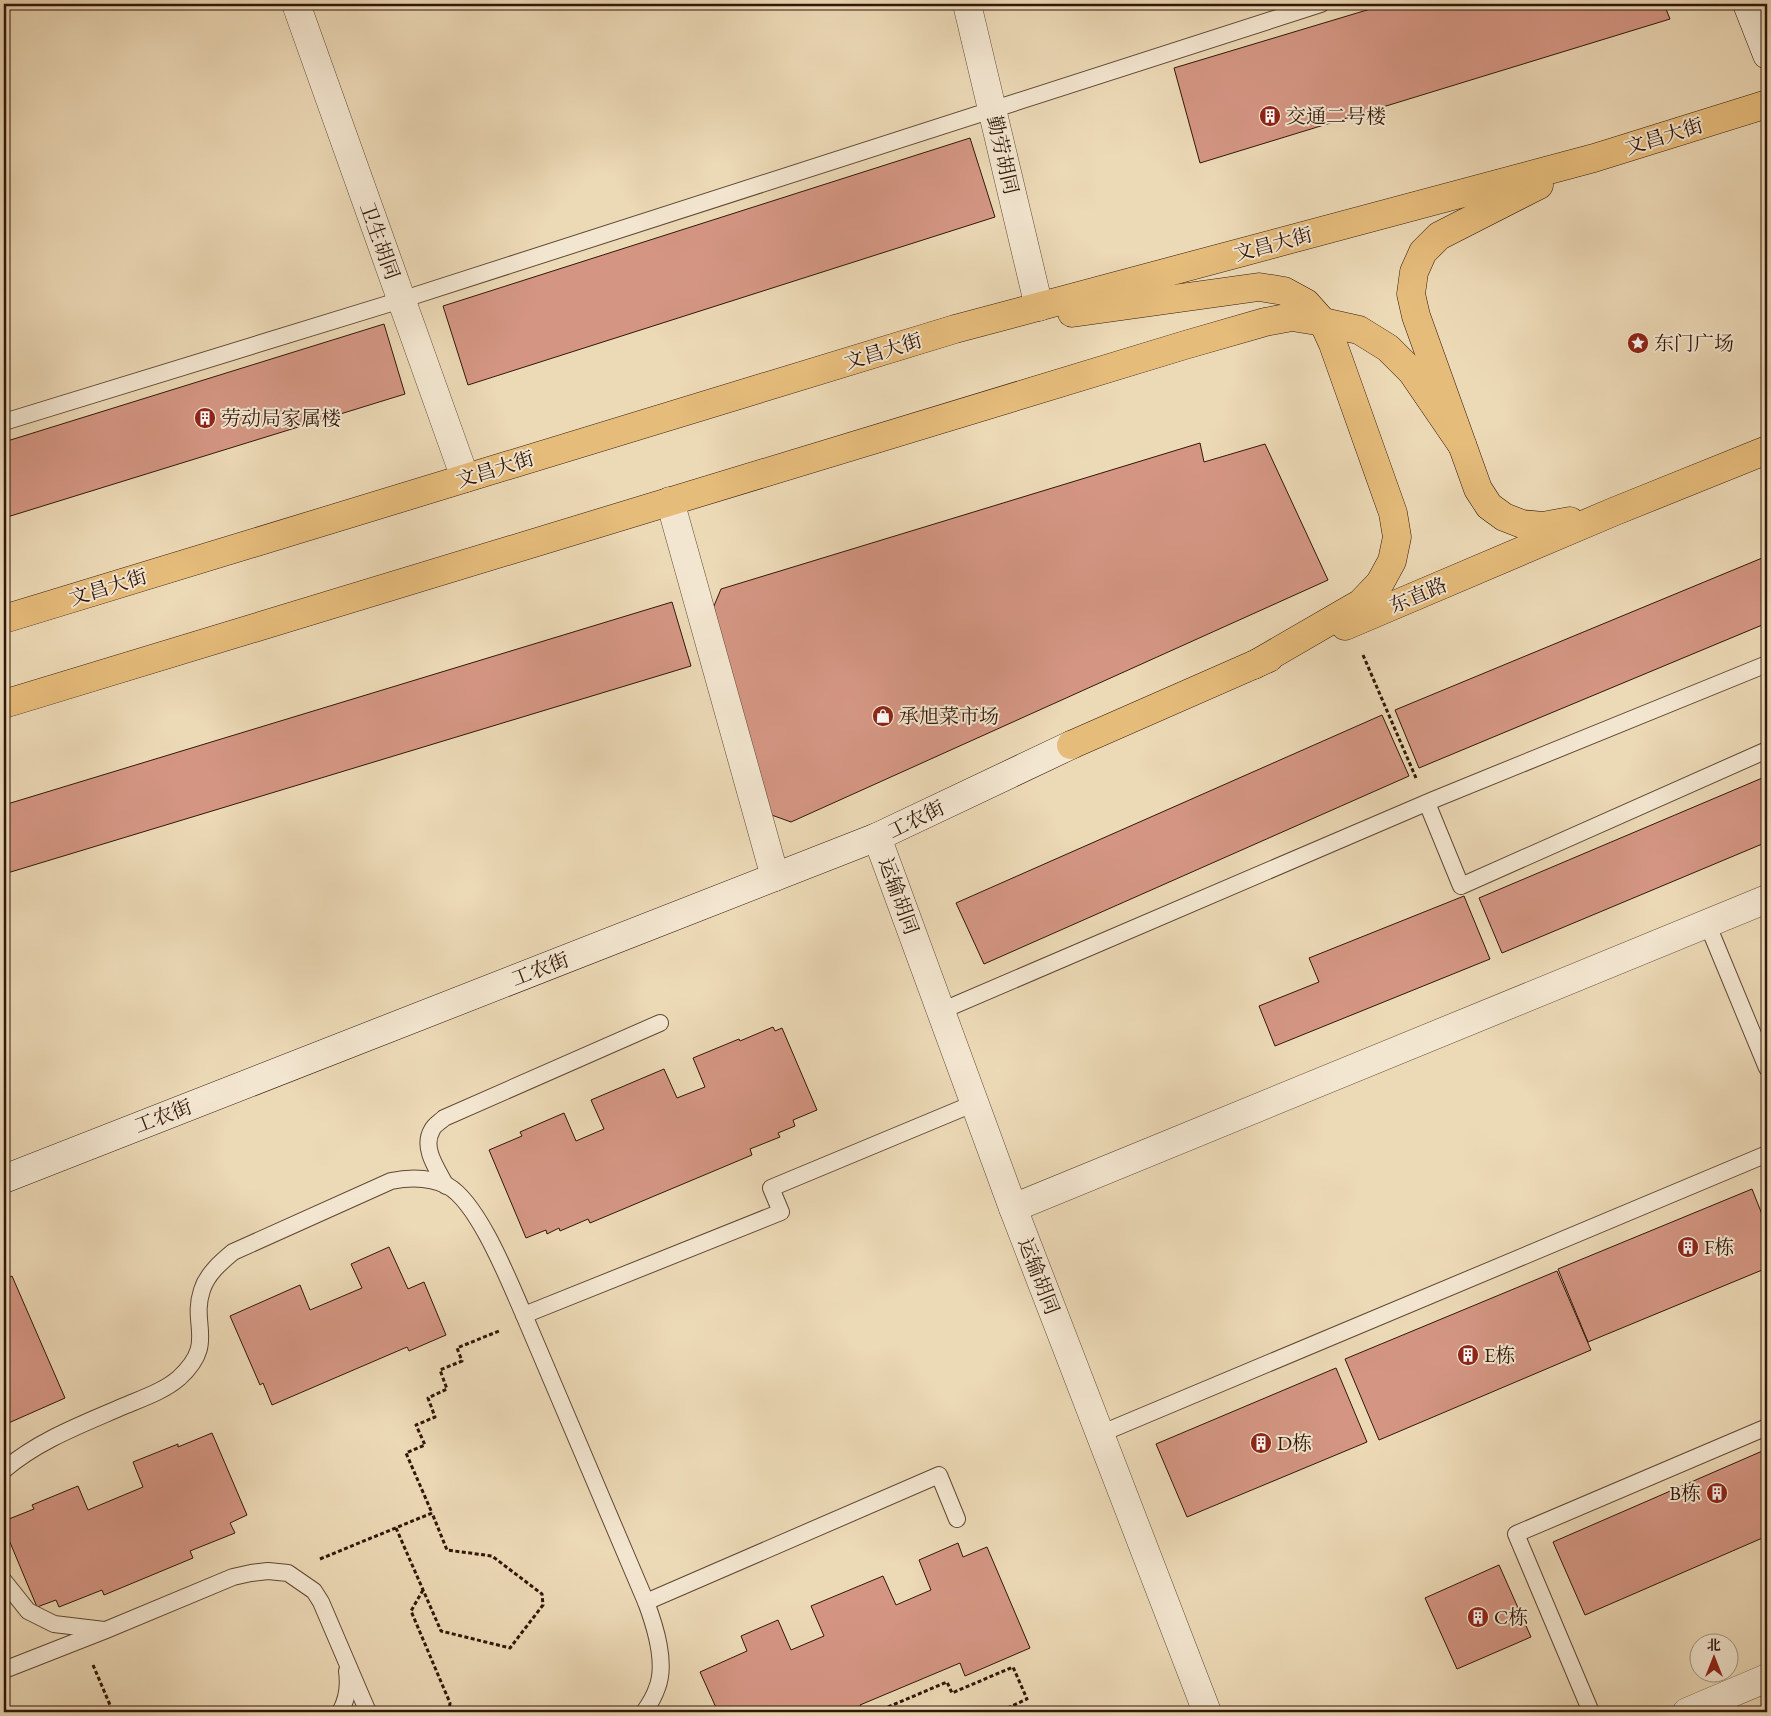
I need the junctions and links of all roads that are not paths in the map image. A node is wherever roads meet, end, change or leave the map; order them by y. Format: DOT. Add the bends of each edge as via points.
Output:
graph roads {
  1 [pos="296,4"];
  2 [pos="967,4"];
  3 [pos="1321,4"];
  4 [pos="1747,4"];
  5 [pos="1767,56"];
  6 [pos="1767,104"];
  7 [pos="992,111"];
  8 [pos="1594,158"];
  9 [pos="401,300"];
  10 [pos="1039,307"];
  11 [pos="1323,322"];
  12 [pos="956,329"];
  13 [pos="4,422"];
  14 [pos="1462,446"];
  15 [pos="1767,450"];
  16 [pos="465,478"];
  17 [pos="670,501"];
  18 [pos="1613,512"];
  19 [pos="4,618"];
  20 [pos="1767,664"];
  21 [pos="1254,665"];
  22 [pos="4,704"];
  23 [pos="1071,745"];
  24 [pos="1767,750"];
  25 [pos="1427,803"];
  26 [pos="877,837"];
  27 [pos="775,877"];
  28 [pos="1767,898"];
  29 [pos="1707,924"];
  30 [pos="941,1011"];
  31 [pos="660,1022"];
  32 [pos="1767,1068"];
  33 [pos="975,1103"];
  34 [pos="1767,1154"];
  35 [pos="4,1179"];
  36 [pos="446,1186"];
  37 [pos="1014,1208"];
  38 [pos="525,1317"];
  39 [pos="1767,1427"];
  40 [pos="1100,1434"];
  41 [pos="4,1470"];
  42 [pos="957,1519"];
  43 [pos="4,1580"];
  44 [pos="646,1602"];
  45 [pos="106,1630"];
  46 [pos="345,1658"];
  47 [pos="4,1670"];
  48 [pos="1767,1678"];
  49 [pos="340,1712"];
  50 [pos="368,1712"];
  51 [pos="644,1712"];
  52 [pos="1208,1712"];
  53 [pos="1591,1712"];
  54 [pos="1687,1712"];
  1 -- 9 [label="street, 卫生胡同"];
  2 -- 7 [label="street, 勤劳胡同"];
  3 -- 7 [label="lane"];
  4 -- 5 [label="street"];
  6 -- 8 [label="main road, 文昌大街"];
  7 -- 9 [label="lane"];
  7 -- 10 [label="street, 勤劳胡同"];
  8 -- 10 [label="main road, 文昌大街"];
  8 -- 14 [label="main road" via="1438,236 1423,252 1414,272 1411,294"];
  9 -- 13 [label="lane"];
  9 -- 16 [label="street, 卫生胡同"];
  10 -- 12 [label="main road, 文昌大街"];
  11 -- 12 [label="main road" via="1306,303 1284,291 1259,287"];
  11 -- 14 [label="main road" via="1359,330 1388,348 1412,372"];
  11 -- 17 [label="main road" via="1292,317 1265,322"];
  11 -- 21 [label="main road" via="1393,513 1396,537 1392,561 1380,583 1361,604"];
  12 -- 16 [label="main road, 文昌大街"];
  14 -- 18 [label="main road" via="1478,490 1489,506 1504,517 1522,524 1543,526"];
  15 -- 18 [label="main road, 东直路"];
  16 -- 19 [label="main road, 文昌大街"];
  17 -- 22 [label="main road"];
  17 -- 27 [label="street"];
  18 -- 21 [label="main road, 东直路"];
  20 -- 25 [label="lane"];
  21 -- 23 [label="main road, 东直路"];
  23 -- 26 [label="street, 工农街"];
  24 -- 25 [label="lane" via="1461,886"];
  25 -- 30 [label="lane"];
  26 -- 27 [label="street, 工农街"];
  26 -- 30 [label="street, 运输胡同"];
  27 -- 35 [label="street, 工农街"];
  28 -- 29 [label="street"];
  29 -- 32 [label="lane"];
  29 -- 37 [label="street"];
  30 -- 33 [label="street, 运输胡同"];
  31 -- 36 [label="lane" via="444,1118 432,1129 428,1144"];
  33 -- 37 [label="street, 运输胡同"];
  33 -- 38 [label="lane" via="771,1188 781,1212"];
  34 -- 40 [label="lane"];
  36 -- 38 [label="lane" via="462,1198 497,1252"];
  36 -- 41 [label="lane" via="421,1178 391,1181 233,1252 214,1270 202,1289 199,1302 200,1347 178,1378 161,1390 50,1438"];
  37 -- 40 [label="street, 运输胡同"];
  38 -- 44 [label="lane"];
  39 -- 53 [label="lane" via="1516,1534"];
  40 -- 52 [label="street, 运输胡同"];
  42 -- 44 [label="lane" via="939,1475"];
  43 -- 45 [label="lane" via="28,1611 54,1624"];
  44 -- 51 [label="lane" via="656,1631 661,1662 658,1688"];
  45 -- 46 [label="lane" via="233,1577 268,1571 288,1573 314,1591"];
  45 -- 47 [label="lane"];
  46 -- 49 [label="lane" via="349,1682"];
  46 -- 50 [label="lane"];
  48 -- 54 [label="street"];
}
